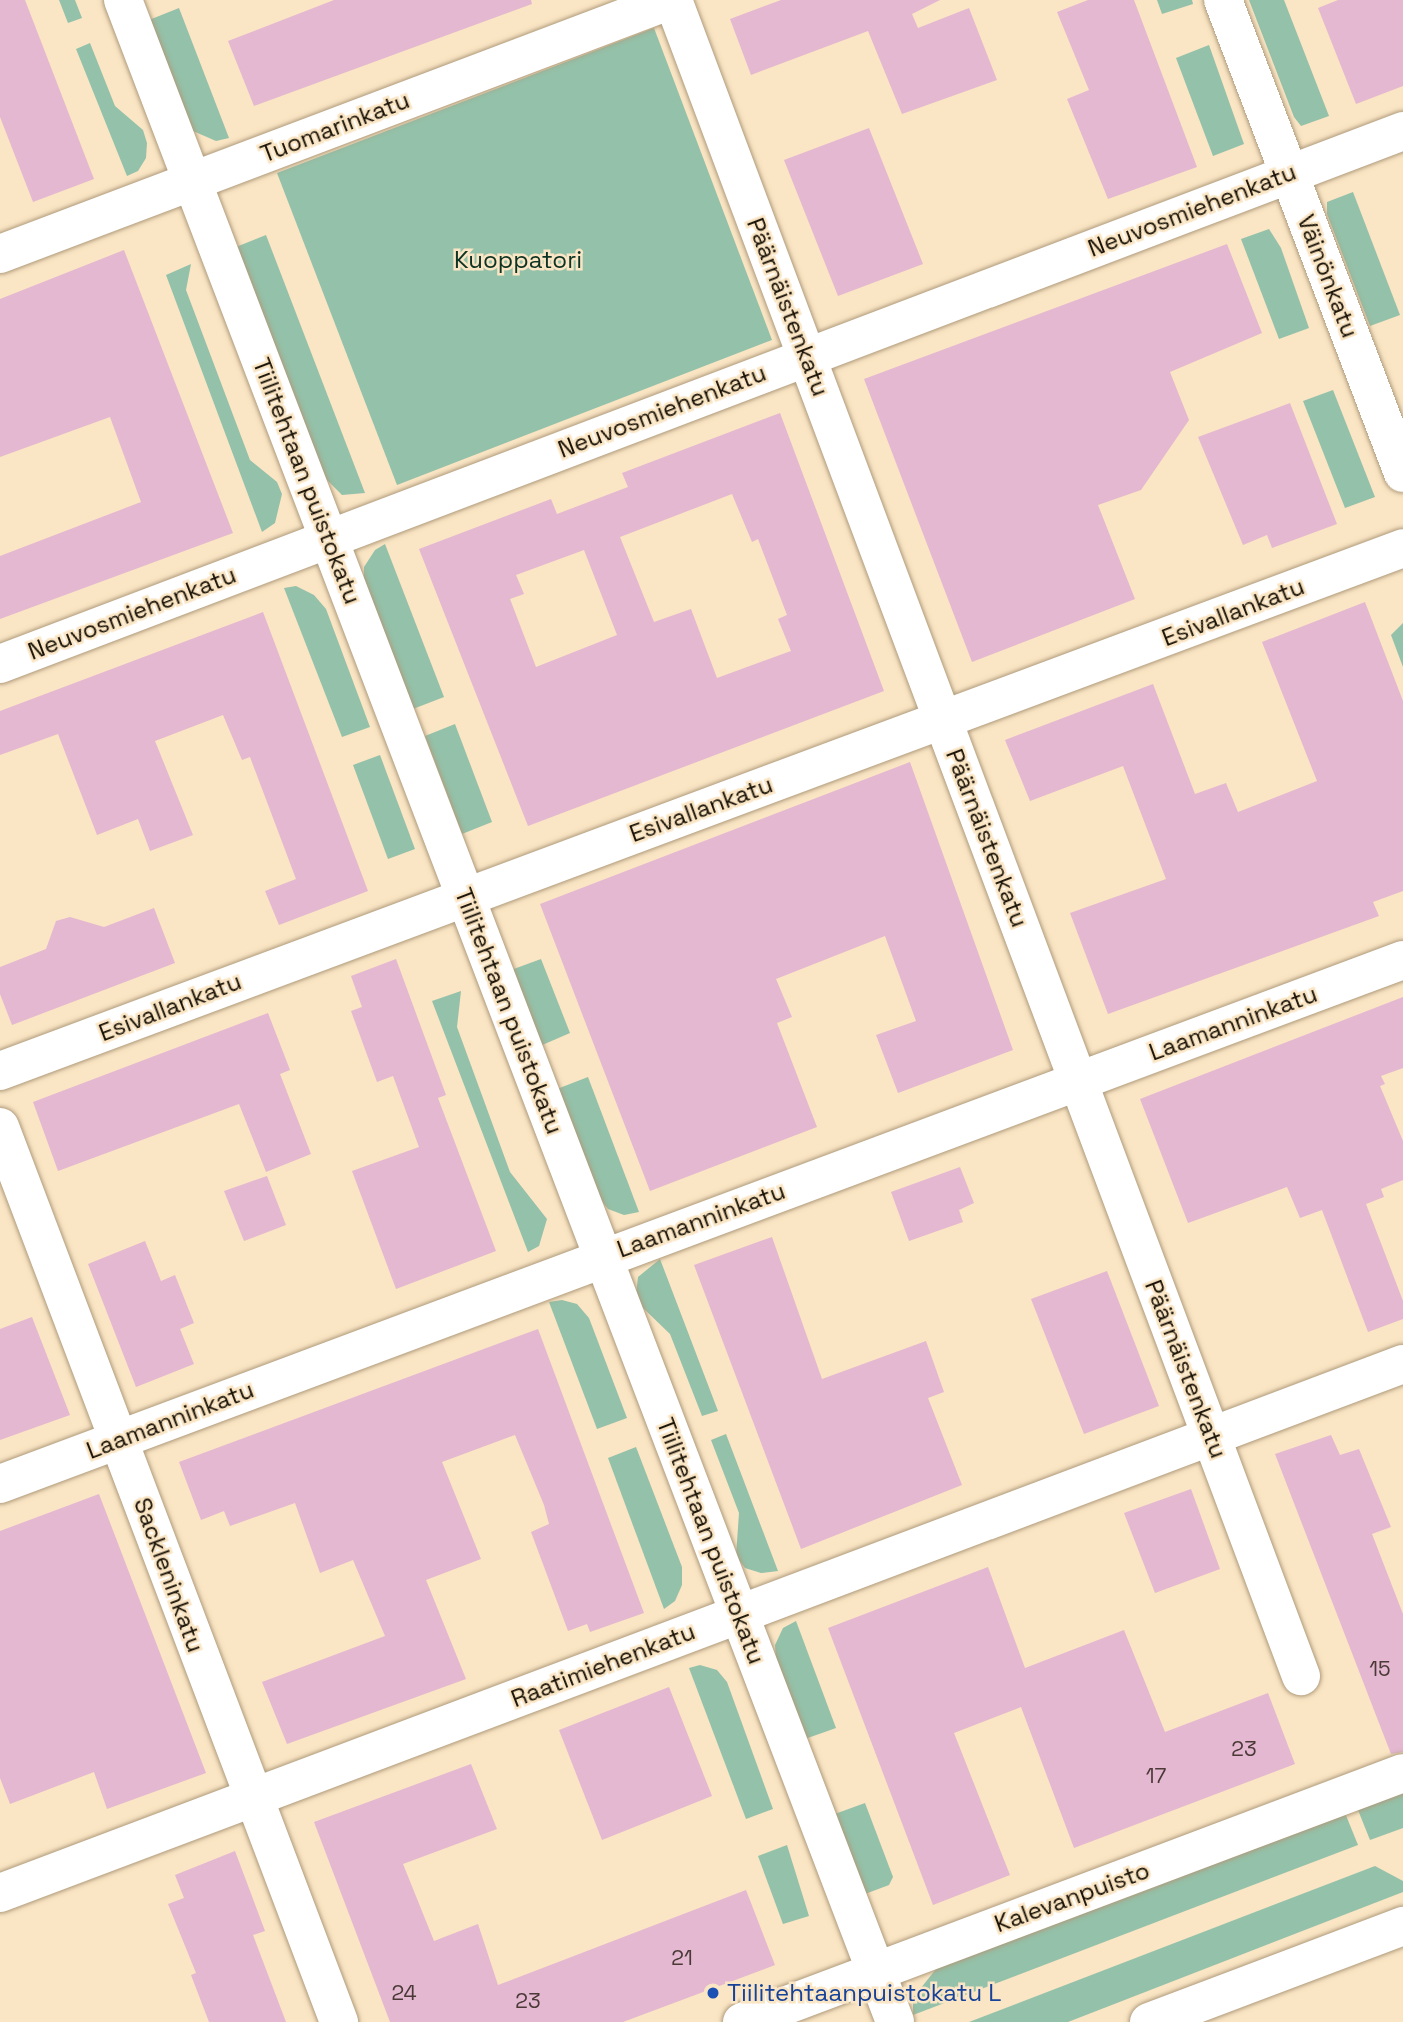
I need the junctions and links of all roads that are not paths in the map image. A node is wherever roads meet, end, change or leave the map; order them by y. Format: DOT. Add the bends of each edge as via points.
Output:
graph roads {
  1 [pos="123,0"];
  2 [pos="672,0"];
  3 [pos="1223,0"];
  4 [pos="1403,131"];
  5 [pos="1289,174"];
  6 [pos="192,181"];
  7 [pos="0,254"];
  8 [pos="807,357"];
  9 [pos="1403,473"];
  10 [pos="328,538"];
  11 [pos="1403,548"];
  12 [pos="0,664"];
  13 [pos="943,720"];
  14 [pos="464,897"];
  15 [pos="1403,960"];
  16 [pos="0,1071"];
  17 [pos="1078,1081"];
  18 [pos="0,1127"];
  19 [pos="603,1257"];
  20 [pos="1403,1364"];
  21 [pos="1211,1436"];
  22 [pos="118,1440"];
  23 [pos="0,1484"];
  24 [pos="739,1613"];
  25 [pos="1301,1676"];
  26 [pos="1403,1773"];
  27 [pos="251,1798"];
  28 [pos="0,1893"];
  29 [pos="1403,1926"];
  30 [pos="875,1970"];
  31 [pos="339,2022"];
  32 [pos="742,2022"];
  33 [pos="895,2022"];
  34 [pos="1149,2022"];
  1 -- 6 [label="street, Tiilitehtaan puistokatu"];
  2 -- 6 [label="street, Tuomarinkatu"];
  2 -- 8 [label="street, Päärnäistenkatu"];
  3 -- 5 [label="street, Väinönkatu"];
  4 -- 5 [label="street, Neuvosmiehenkatu"];
  5 -- 8 [label="street, Neuvosmiehenkatu"];
  5 -- 9 [label="street, Väinönkatu"];
  6 -- 7 [label="street, Tuomarinkatu"];
  6 -- 10 [label="street, Tiilitehtaan puistokatu"];
  8 -- 10 [label="street, Neuvosmiehenkatu"];
  8 -- 13 [label="street, Päärnäistenkatu"];
  10 -- 12 [label="street, Neuvosmiehenkatu"];
  10 -- 14 [label="street, Tiilitehtaan puistokatu"];
  11 -- 13 [label="street, Esivallankatu"];
  13 -- 14 [label="street, Esivallankatu"];
  13 -- 17 [label="street, Päärnäistenkatu"];
  14 -- 16 [label="street, Esivallankatu"];
  14 -- 19 [label="street, Tiilitehtaan puistokatu"];
  15 -- 17 [label="street, Laamanninkatu"];
  17 -- 19 [label="street, Laamanninkatu"];
  17 -- 21 [label="street, Päärnäistenkatu"];
  18 -- 22 [label="street, Sackleninkatu"];
  19 -- 22 [label="street, Laamanninkatu"];
  19 -- 24 [label="street, Tiilitehtaan puistokatu"];
  20 -- 21 [label="street, Raatimiehenkatu"];
  21 -- 24 [label="street, Raatimiehenkatu"];
  21 -- 25 [label="street, Päärnäistenkatu"];
  22 -- 23 [label="street, Laamanninkatu"];
  22 -- 27 [label="street, Sackleninkatu"];
  24 -- 27 [label="street, Raatimiehenkatu"];
  24 -- 30 [label="street, Tiilitehtaan puistokatu"];
  26 -- 30 [label="street, Kalevanpuisto"];
  27 -- 28 [label="street, Raatimiehenkatu"];
  27 -- 31 [label="street, Sackleninkatu"];
  29 -- 34 [label="street"];
  30 -- 32 [label="street, Kalevanpuisto"];
  30 -- 33 [label="street, Tiilitehtaan puistokatu"];
}
